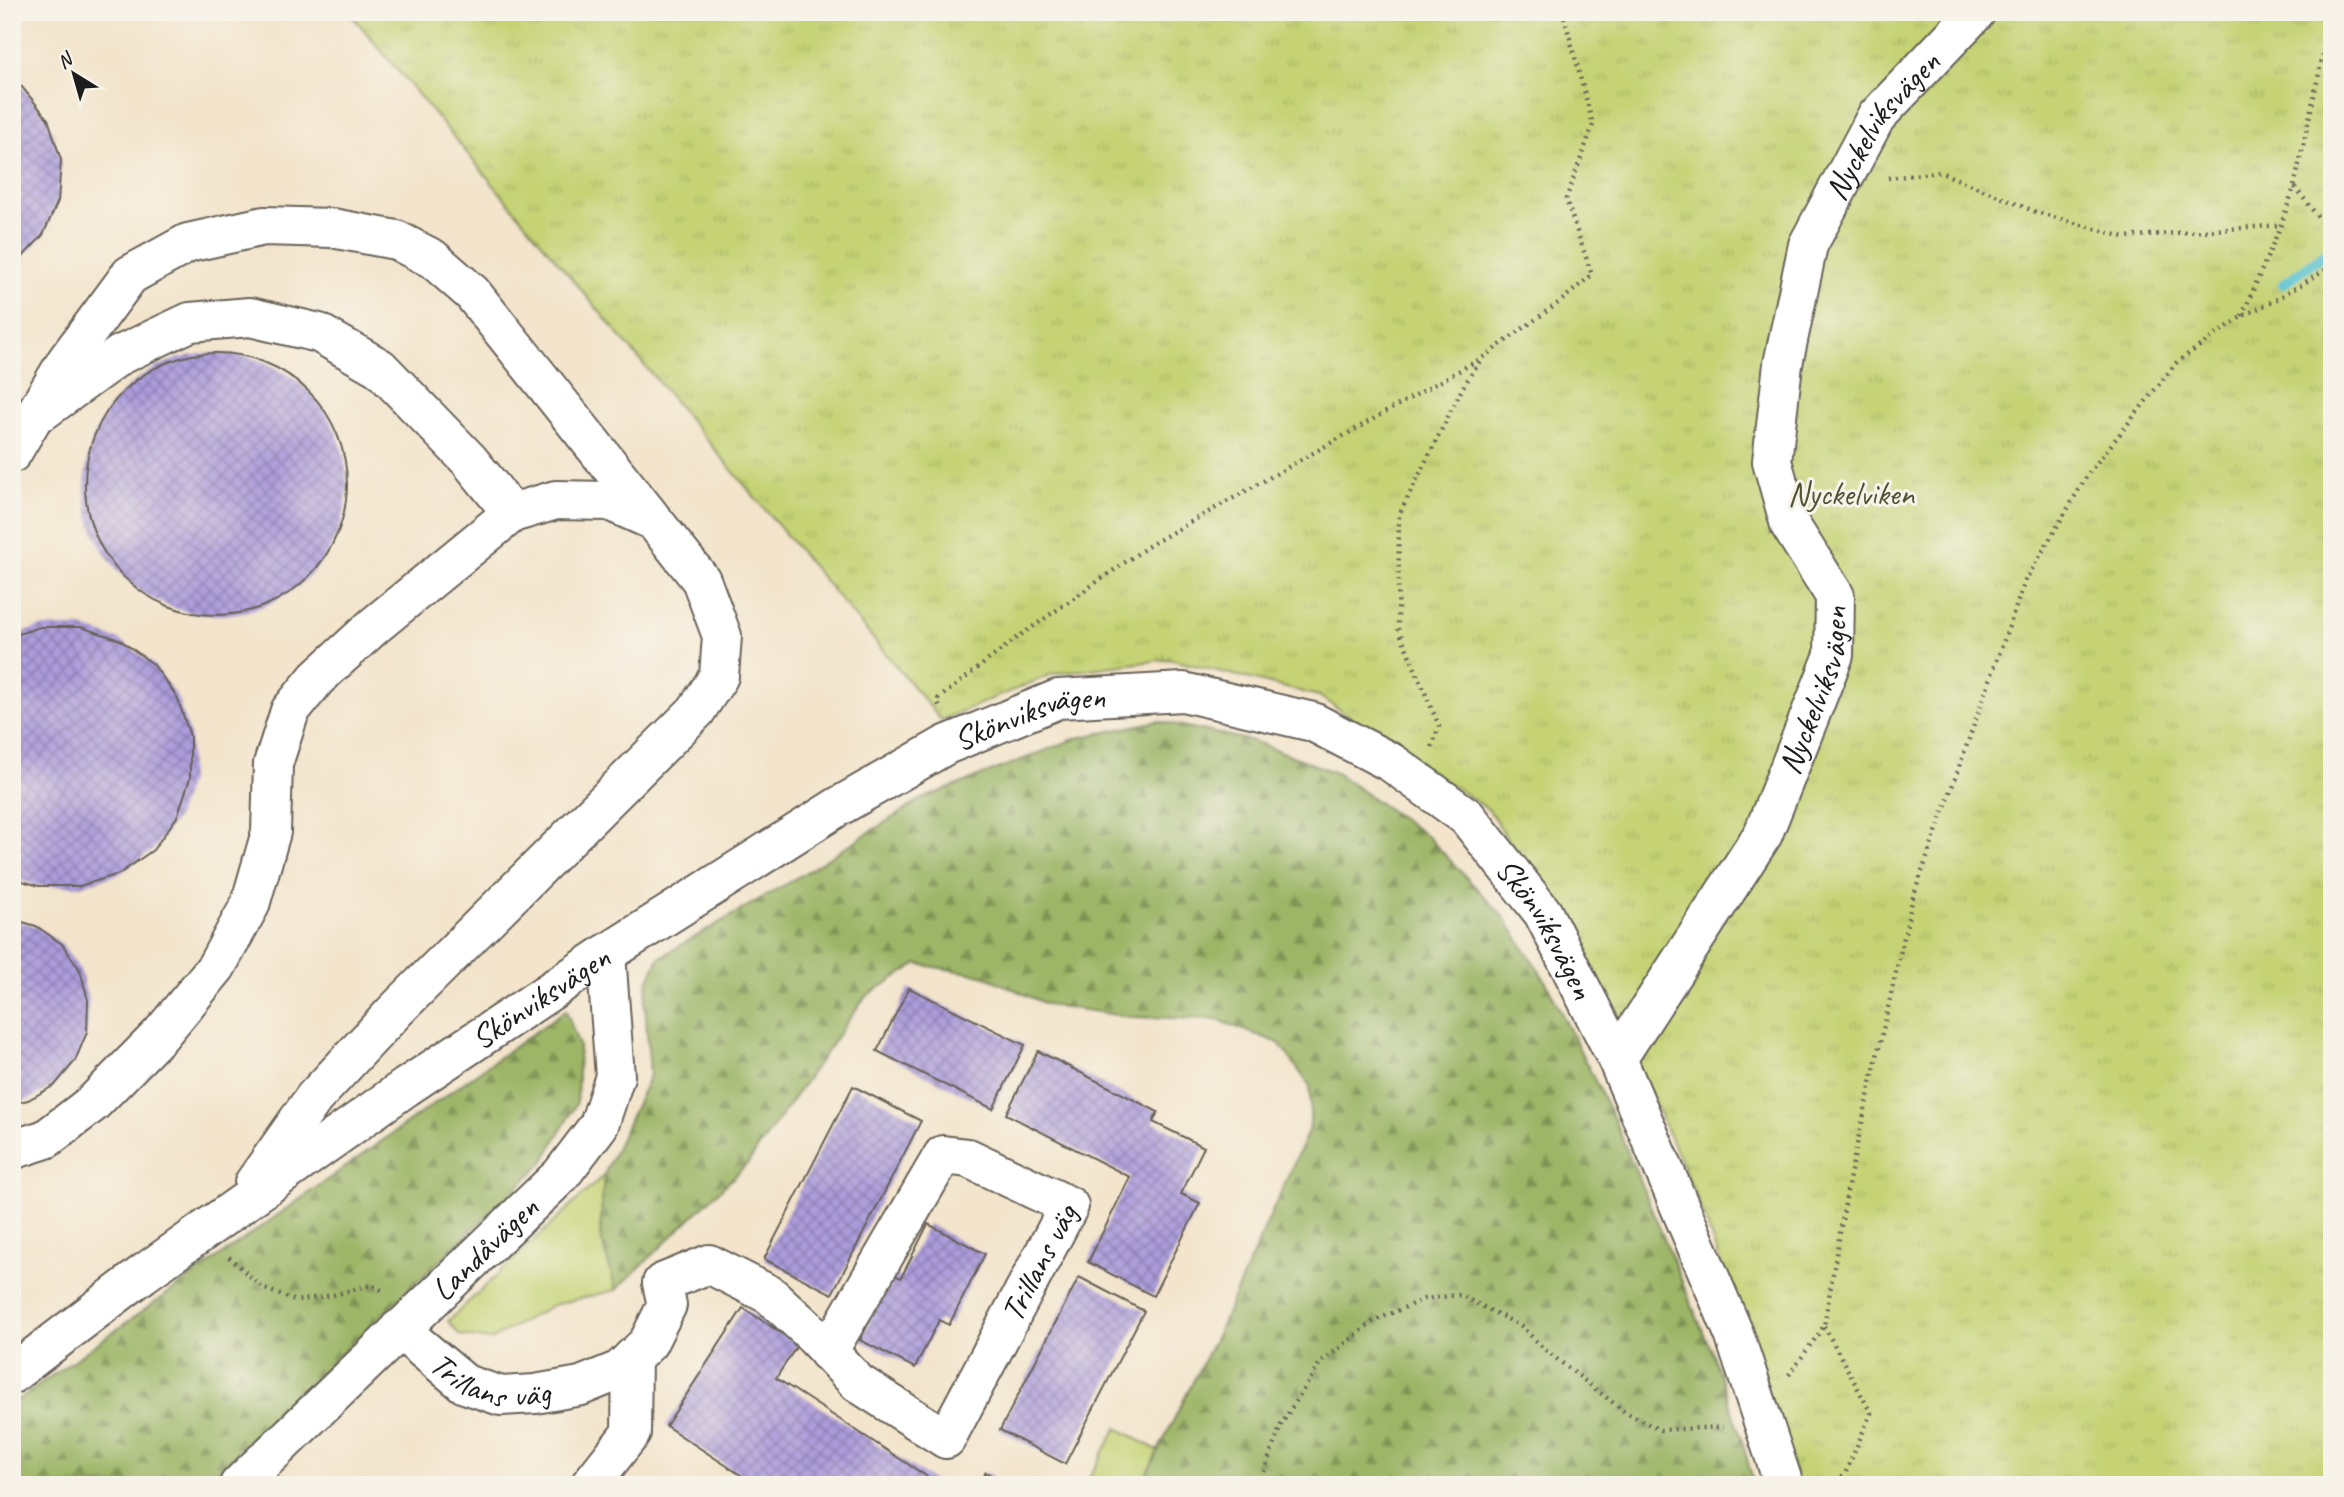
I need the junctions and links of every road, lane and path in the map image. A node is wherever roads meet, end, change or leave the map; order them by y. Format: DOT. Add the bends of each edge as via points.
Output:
graph roads {
  1 [pos="1563,12"];
  2 [pos="1976,12"];
  3 [pos="2322,12"];
  4 [pos="1842,183"];
  5 [pos="2294,187"];
  6 [pos="2281,225"];
  7 [pos="2332,226"];
  8 [pos="2332,266"];
  9 [pos="2241,317"];
  10 [pos="1482,358"];
  11 [pos="34,417"];
  12 [pos="12,453"];
  13 [pos="512,513"];
  14 [pos="654,521"];
  15 [pos="946,745"];
  16 [pos="1419,783"];
  17 [pos="606,954"];
  18 [pos="1617,1059"];
  19 [pos="12,1150"];
  20 [pos="235,1209"];
  21 [pos="199,1235"];
  22 [pos="1824,1326"];
  23 [pos="399,1329"];
  24 [pos="828,1352"];
  25 [pos="632,1358"];
  26 [pos="12,1374"];
  27 [pos="1785,1381"];
  28 [pos="1723,1427"];
  29 [pos="239,1485"];
  30 [pos="590,1485"];
  31 [pos="1259,1485"];
  32 [pos="1784,1485"];
  33 [pos="1830,1485"];
  1 -- 10 [label="path" via="1593,125 1566,199 1592,275"];
  2 -- 4 [label="street, Nyckelviksvägen" via="1876,117"];
  3 -- 5 [label="path" via="2324,50"];
  4 -- 6 [label="path" via="1940,172 2036,212 2124,237"];
  4 -- 18 [label="street, Nyckelviksvägen" via="1808,246 1783,363 1772,461 1790,525 1835,596 1834,655 1763,834"];
  5 -- 6 [label="path"];
  5 -- 7 [label="path" via="2322,222"];
  6 -- 9 [label="path"];
  8 -- 9 [label="path"];
  9 -- 22 [label="path" via="2177,362 2088,474 2025,581 1913,897 1849,1180"];
  10 -- 15 [label="path" via="1150,545 1018,637 937,699"];
  10 -- 16 [label="path" via="1399,515 1398,628 1439,726"];
  11 -- 12 [label="street"];
  11 -- 13 [label="street" via="120,355 190,322 250,317 319,333 380,368 469,460"];
  11 -- 14 [label="street" via="67,360 130,275 188,243 264,226 332,228 396,240 433,259 472,293"];
  13 -- 14 [label="street" via="556,500 609,501"];
  13 -- 19 [label="street" via="374,626 317,678 297,703 273,764 271,832 250,905 216,967 161,1034 93,1103 46,1139"];
  14 -- 20 [label="street" via="701,580 722,636 719,676 696,710 314,1098"];
  15 -- 16 [label="street, Skönviksvägen" via="1058,699 1183,692 1313,722 1392,763"];
  15 -- 17 [label="street, Skönviksvägen" via="836,808"];
  16 -- 18 [label="street, Skönviksvägen" via="1467,817 1543,913"];
  17 -- 20 [label="street, Skönviksvägen" via="406,1087"];
  17 -- 23 [label="street, Landåvägen" via="615,1076 599,1125 561,1175"];
  18 -- 32 [label="street, Skönviksvägen" via="1734,1334"];
  20 -- 21 [label="street, Skönviksvägen"];
  21 -- 23 [label="path" via="263,1288 296,1301 371,1285 398,1299"];
  21 -- 26 [label="street, Skönviksvägen"];
  22 -- 27 [label="path"];
  22 -- 33 [label="path" via="1871,1413 1844,1476"];
  23 -- 25 [label="street, Trillans väg" via="465,1384 501,1396 581,1386 620,1370"];
  23 -- 29 [label="street, Landåvägen"];
  24 -- 24 [label="street, Trillans väg" via="943,1155 968,1158 1069,1206 946,1438 858,1383"];
  24 -- 25 [label="street, Trillans väg" via="770,1295 709,1264 662,1283 667,1305 648,1343"];
  25 -- 30 [label="street" via="631,1433"];
  28 -- 31 [label="path" via="1660,1430 1625,1412 1521,1326 1460,1295 1424,1299 1374,1321 1321,1363 1281,1425"];
}
